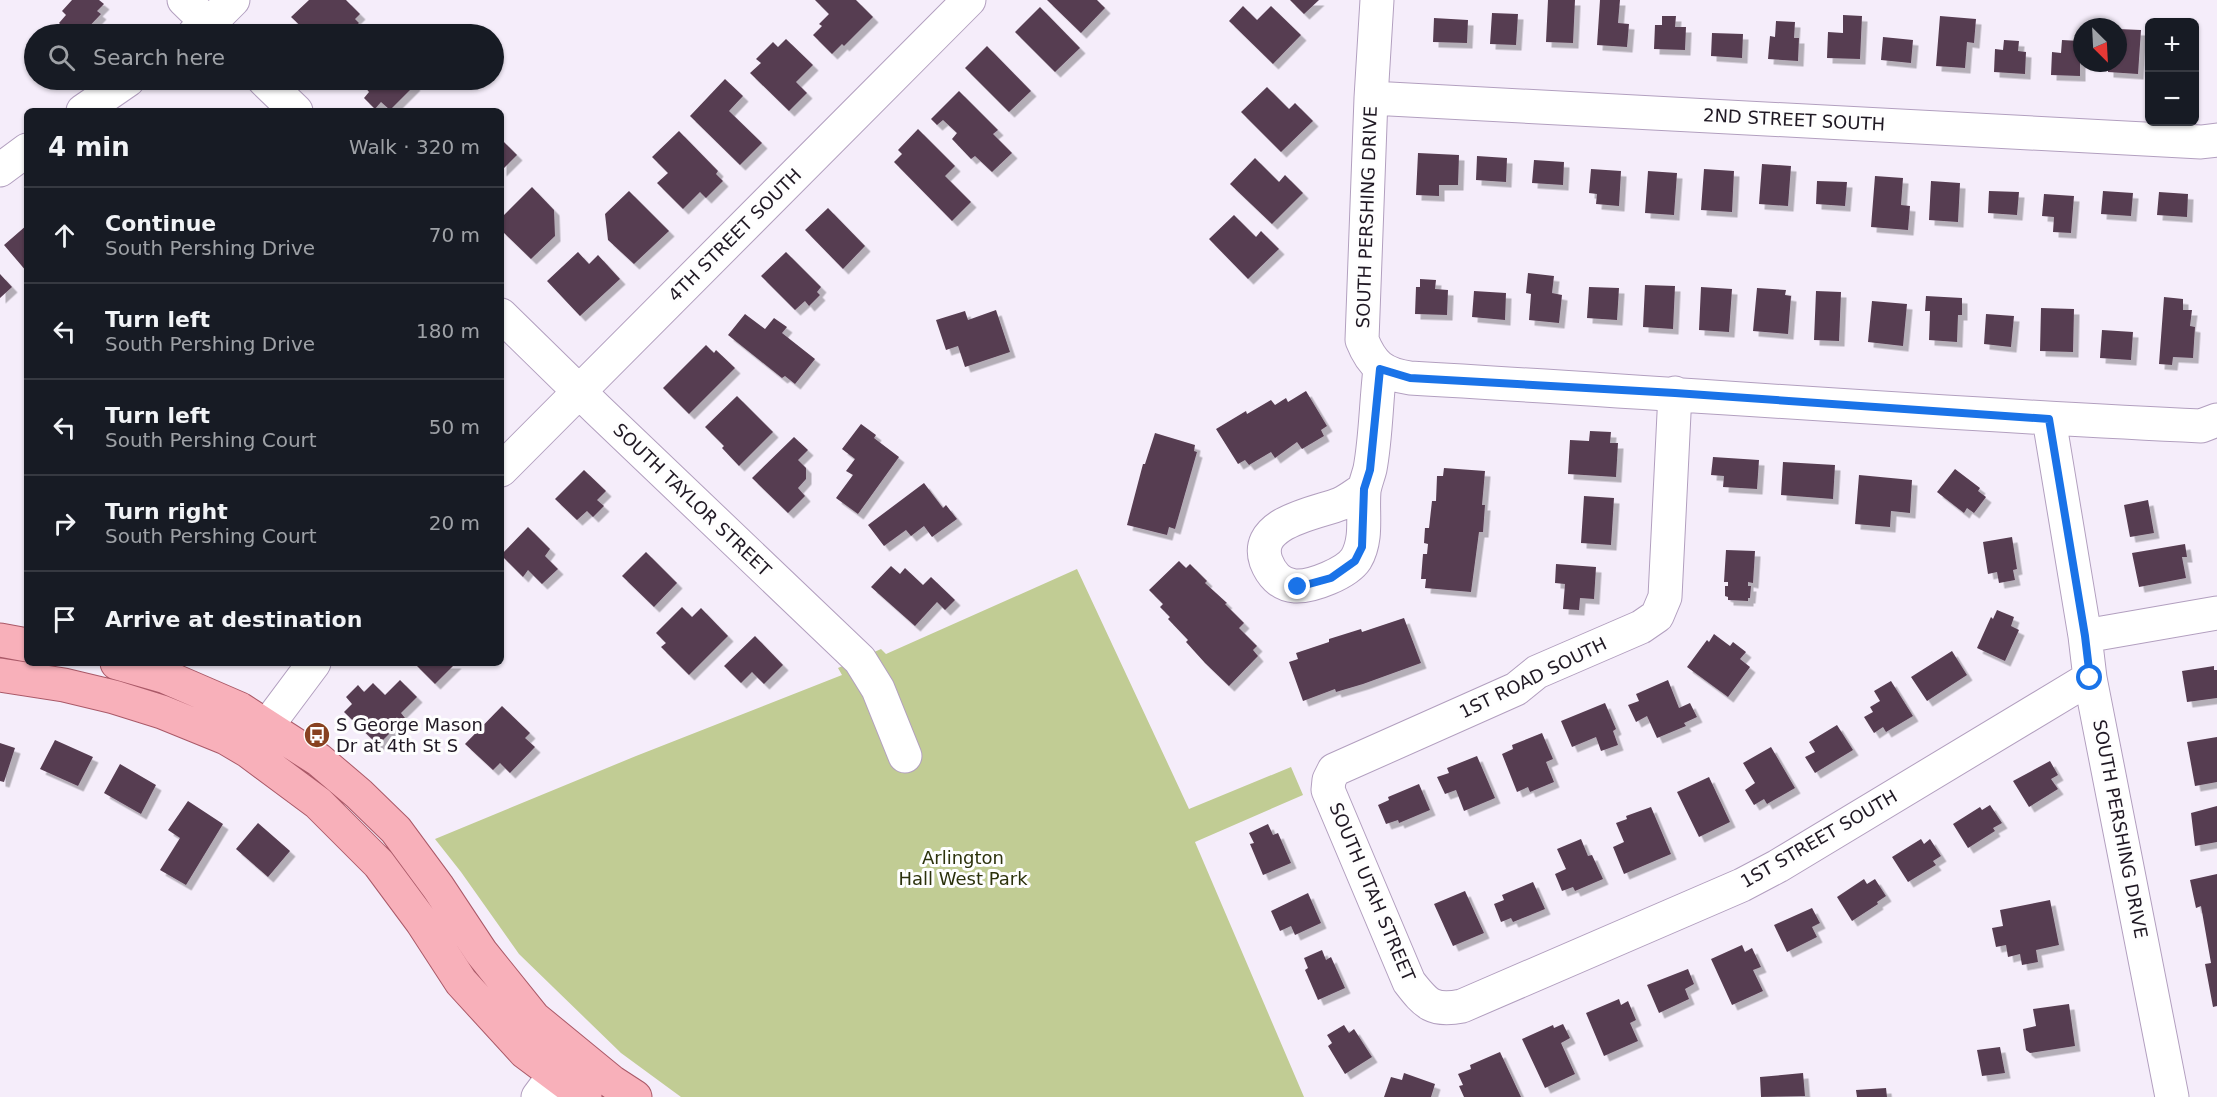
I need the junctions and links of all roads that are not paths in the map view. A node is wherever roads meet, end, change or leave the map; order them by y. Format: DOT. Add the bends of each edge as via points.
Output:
graph roads {
  1 [pos="184,0"];
  2 [pos="233,0"];
  3 [pos="969,0"];
  4 [pos="1377,0"];
  5 [pos="202,24"];
  6 [pos="213,24"];
  7 [pos="113,90"];
  8 [pos="274,90"];
  9 [pos="1371,98"];
  10 [pos="87,108"];
  11 [pos="293,108"];
  12 [pos="2217,140"];
  13 [pos="24,152"];
  14 [pos="0,170"];
  15 [pos="504,318"];
  16 [pos="1380,369"];
  17 [pos="578,391"];
  18 [pos="1675,393"];
  19 [pos="2049,419"];
  20 [pos="2217,420"];
  21 [pos="504,467"];
  22 [pos="1364,489"];
  23 [pos="2217,613"];
  24 [pos="2085,636"];
  25 [pos="0,640"];
  26 [pos="24,644"];
  27 [pos="127,666"];
  28 [pos="312,666"];
  29 [pos="0,675"];
  30 [pos="2090,678"];
  31 [pos="267,725"];
  32 [pos="248,751"];
  33 [pos="905,756"];
  34 [pos="1334,770"];
  35 [pos="1433,1008"];
  36 [pos="555,1074"];
  37 [pos="585,1097"];
  38 [pos="635,1097"];
  39 [pos="2172,1097"];
  1 -- 5 [label="street"];
  2 -- 6 [label="street"];
  3 -- 17 [label="street, 4TH STREET SOUTH"];
  4 -- 9 [label="street, SOUTH PERSHING DRIVE"];
  7 -- 10 [label="street"];
  8 -- 11 [label="street"];
  9 -- 12 [label="street, 2ND STREET SOUTH"];
  9 -- 16 [label="street, SOUTH PERSHING DRIVE" via="1362,340"];
  13 -- 14 [label="street"];
  15 -- 17 [label="street, SOUTH TAYLOR STREET"];
  16 -- 18 [label="street" via="1410,378"];
  16 -- 22 [label="street" via="1370,470"];
  17 -- 21 [label="street, 4TH STREET SOUTH"];
  17 -- 33 [label="street, SOUTH TAYLOR STREET" via="860,660 878,689"];
  18 -- 19 [label="street"];
  18 -- 34 [label="street, 1ST ROAD SOUTH" via="1665,597 1657,616 1641,627 1538,672 1516,689"];
  19 -- 20 [label="street" via="2201,426"];
  19 -- 24 [label="street, SOUTH PERSHING DRIVE"];
  23 -- 24 [label="street"];
  24 -- 30 [label="street, SOUTH PERSHING DRIVE"];
  25 -- 26 [label="main road"];
  27 -- 31 [label="main road" via="198,690"];
  28 -- 31 [label="street"];
  29 -- 32 [label="main road" via="114,697 226,738"];
  30 -- 35 [label="street, 1ST STREET SOUTH" via="1742,885 1462,1006"];
  30 -- 39 [label="street, SOUTH PERSHING DRIVE"];
  31 -- 32 [label="street"];
  31 -- 36 [label="main road" via="319,760 396,830 481,952 534,1018"];
  32 -- 36 [label="main road" via="318,802 379,864 461,982 525,1052"];
  34 -- 35 [label="street, SOUTH UTAH STREET" via="1328,790 1408,982"];
  36 -- 37 [label="main road"];
  36 -- 38 [label="main road"];
}
